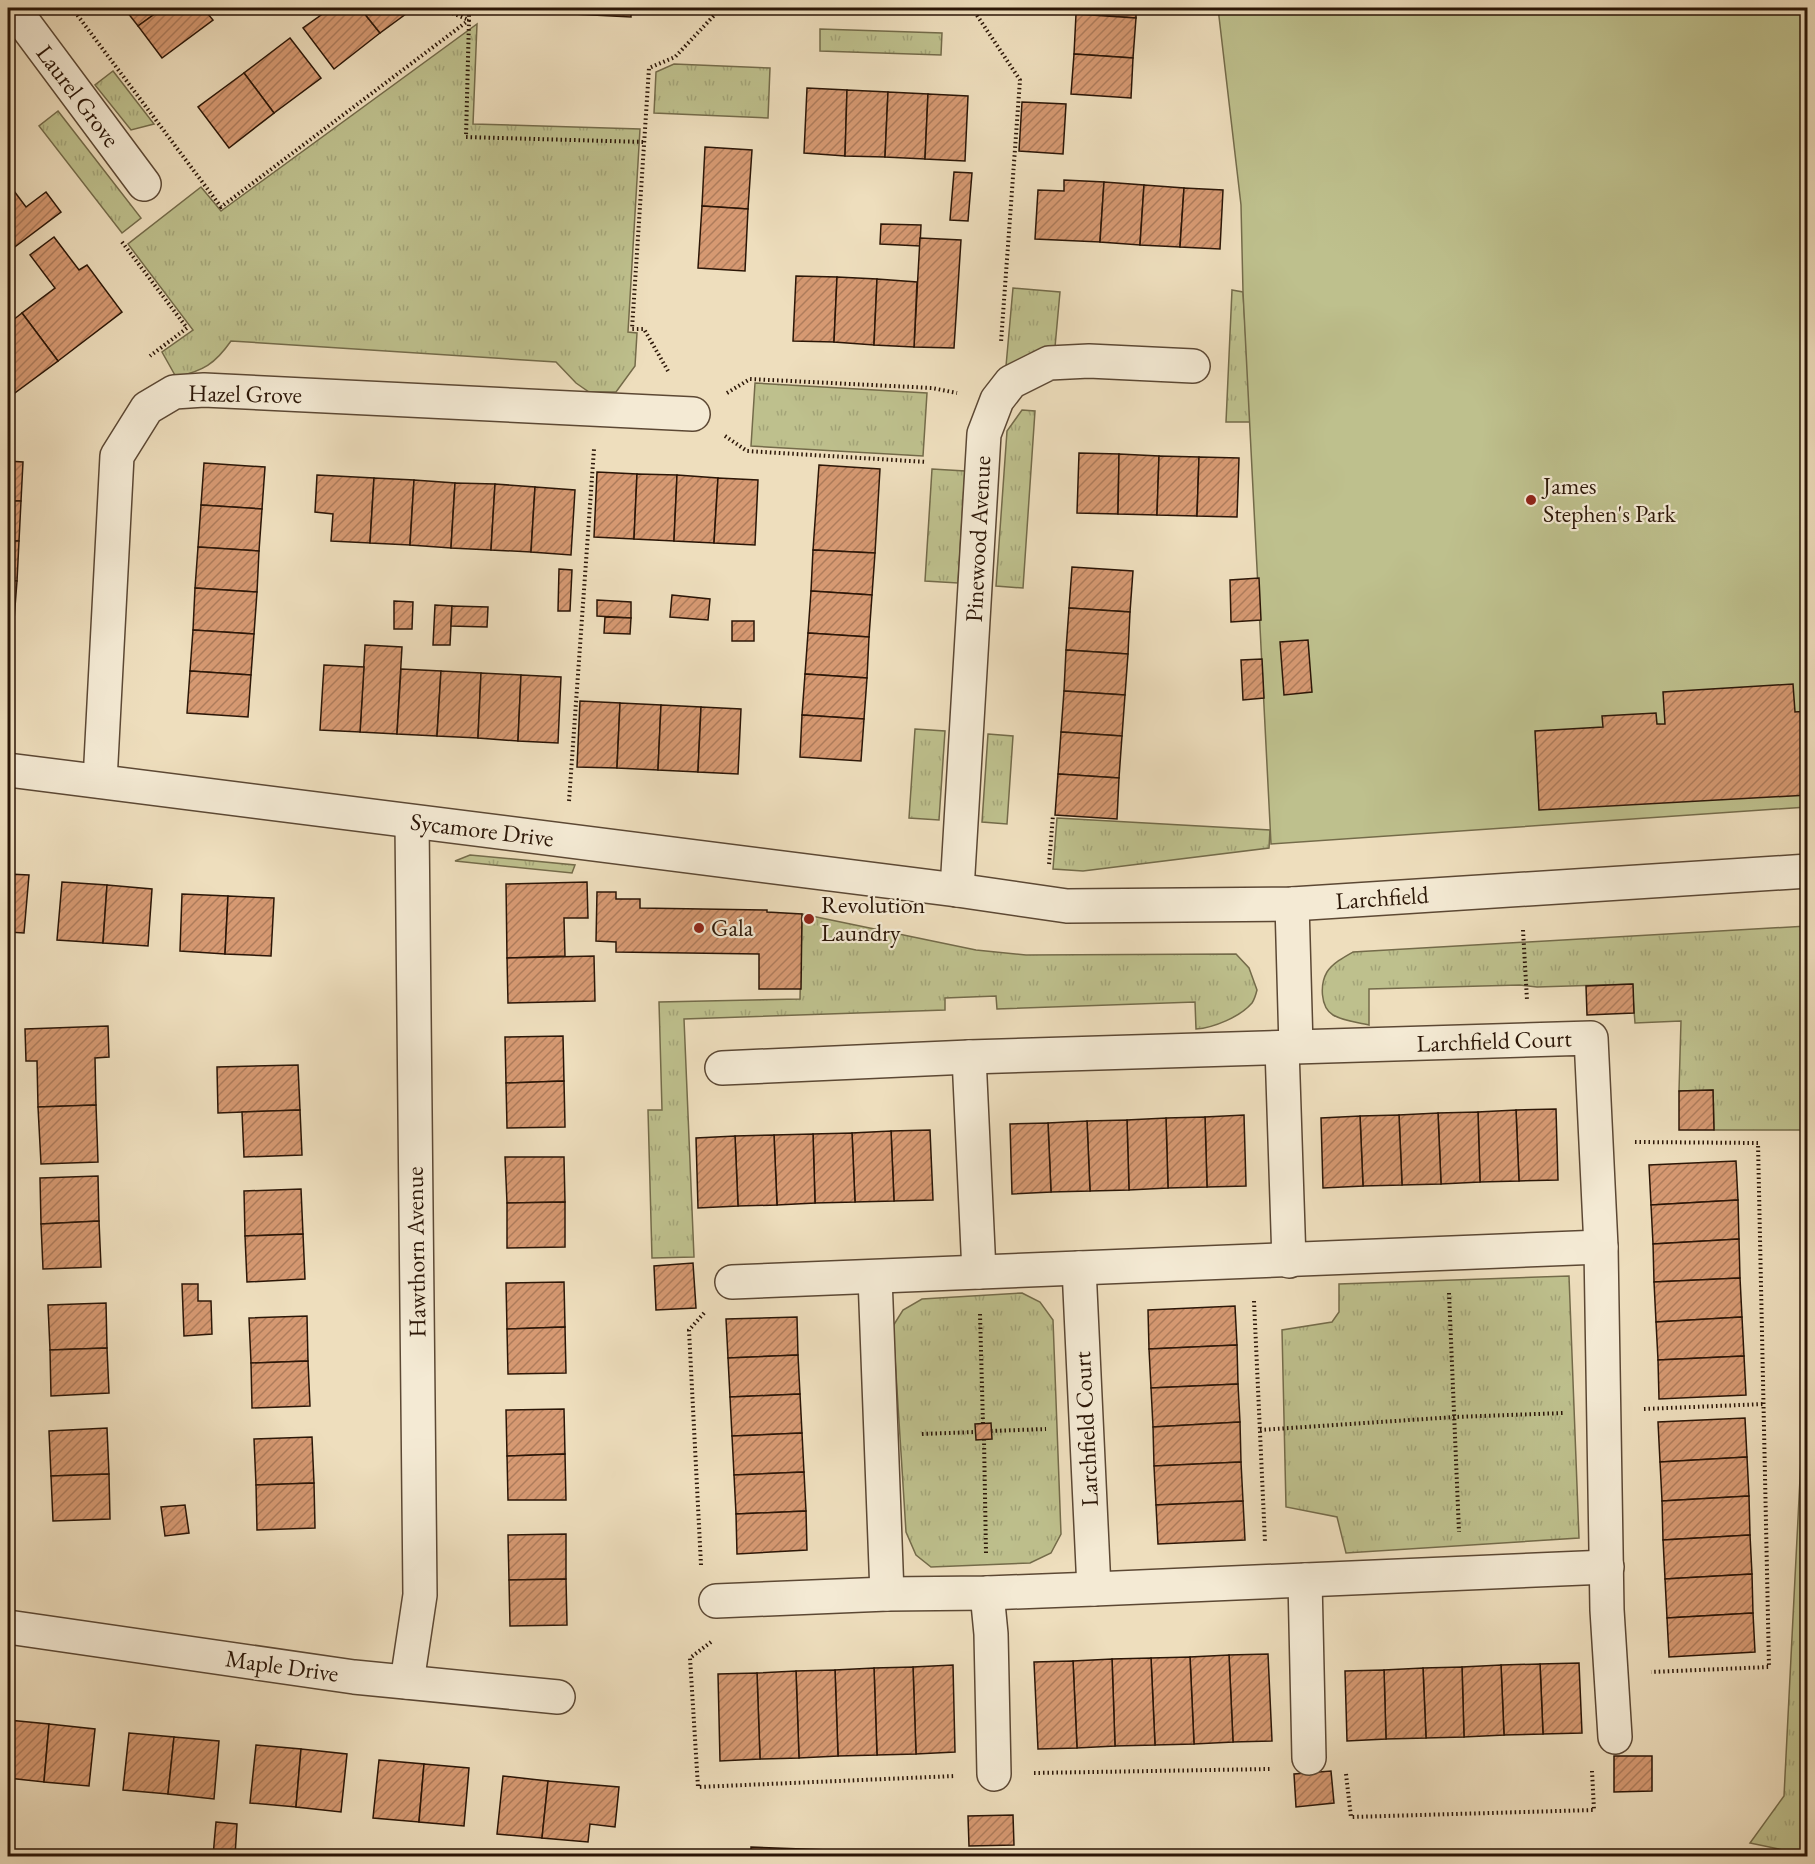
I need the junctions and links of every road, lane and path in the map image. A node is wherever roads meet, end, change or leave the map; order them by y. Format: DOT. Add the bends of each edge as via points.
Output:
graph roads {
  1 [pos="12,8"];
  2 [pos="72,8"];
  3 [pos="440,8"];
  4 [pos="469,8"];
  5 [pos="721,8"];
  6 [pos="972,8"];
  7 [pos="469,20"];
  8 [pos="645,142"];
  9 [pos="144,184"];
  10 [pos="122,242"];
  11 [pos="149,356"];
  12 [pos="1193,366"];
  13 [pos="1004,391"];
  14 [pos="596,409"];
  15 [pos="693,414"];
  16 [pos="927,462"];
  17 [pos="8,771"];
  18 [pos="100,781"];
  19 [pos="412,822"];
  20 [pos="566,841"];
  21 [pos="1808,871"];
  22 [pos="1521,889"];
  23 [pos="957,890"];
  24 [pos="1292,904"];
  25 [pos="1530,1040"];
  26 [pos="1289,1047"];
  27 [pos="969,1057"];
  28 [pos="723,1068"];
  29 [pos="1596,1141"];
  30 [pos="1601,1247"];
  31 [pos="1447,1254"];
  32 [pos="1288,1260"];
  33 [pos="1252,1262"];
  34 [pos="1079,1268"];
  35 [pos="979,1272"];
  36 [pos="875,1277"];
  37 [pos="732,1282"];
  38 [pos="1764,1404"];
  39 [pos="1604,1411"];
  40 [pos="1455,1417"];
  41 [pos="983,1424"];
  42 [pos="1086,1427"];
  43 [pos="1260,1430"];
  44 [pos="991,1431"];
  45 [pos="976,1432"];
  46 [pos="881,1436"];
  47 [pos="984,1439"];
  48 [pos="1607,1567"];
  49 [pos="1460,1573"];
  50 [pos="1305,1580"];
  51 [pos="1266,1582"];
  52 [pos="1094,1589"];
  53 [pos="987,1593"];
  54 [pos="886,1594"];
  55 [pos="717,1601"];
  56 [pos="8,1627"];
  57 [pos="1611,1673"];
  58 [pos="407,1682"];
  59 [pos="558,1697"];
  60 [pos="1615,1737"];
  61 [pos="1309,1758"];
  62 [pos="994,1774"];
  1 -- 9 [label="street, Laurel Grove"];
  2 -- 7 [label="path" via="220,207"];
  3 -- 7 [label="path"];
  4 -- 7 [label="path"];
  5 -- 8 [label="path" via="675,57 649,68"];
  6 -- 13 [label="path" via="1020,80 999,361"];
  7 -- 8 [label="path" via="466,137"];
  8 -- 15 [label="path" via="632,329 644,329"];
  10 -- 11 [label="path" via="187,328"];
  12 -- 13 [label="street" via="1049,363"];
  13 -- 15 [label="path" via="750,379"];
  13 -- 23 [label="street, Pinewood Avenue" via="984,434"];
  14 -- 15 [label="street, Hazel Grove"];
  14 -- 18 [label="street, Hazel Grove" via="204,390 174,392 147,408 117,456"];
  14 -- 20 [label="path"];
  15 -- 16 [label="path" via="747,451"];
  17 -- 18 [label="street, Sycamore Drive"];
  18 -- 19 [label="street, Sycamore Drive"];
  19 -- 20 [label="street, Sycamore Drive"];
  19 -- 58 [label="street, Hawthorn Avenue" via="420,1595"];
  20 -- 23 [label="street, Sycamore Drive"];
  21 -- 22 [label="street, Larchfield"];
  22 -- 24 [label="street, Larchfield"];
  22 -- 25 [label="path"];
  23 -- 24 [label="street, Larchfield" via="1067,906"];
  24 -- 26 [label="street"];
  25 -- 26 [label="street, Larchfield Court"];
  25 -- 29 [label="street, Larchfield Court" via="1591,1038"];
  26 -- 27 [label="street, Larchfield Court"];
  26 -- 32 [label="street"];
  27 -- 28 [label="street, Larchfield Court"];
  27 -- 35 [label="street"];
  29 -- 30 [label="street, Larchfield Court"];
  29 -- 38 [label="path" via="1758,1143"];
  30 -- 31 [label="street"];
  30 -- 39 [label="street, Larchfield Court"];
  31 -- 32 [label="street"];
  31 -- 40 [label="path"];
  32 -- 33 [label="street"];
  33 -- 34 [label="street"];
  33 -- 43 [label="path"];
  34 -- 35 [label="street"];
  34 -- 42 [label="street, Larchfield Court"];
  35 -- 36 [label="street"];
  35 -- 41 [label="path"];
  36 -- 37 [label="street"];
  36 -- 46 [label="street"];
  37 -- 55 [label="path" via="689,1330 701,1568"];
  38 -- 39 [label="path"];
  38 -- 57 [label="path" via="1769,1667"];
  39 -- 40 [label="path"];
  39 -- 48 [label="street, Larchfield Court"];
  40 -- 43 [label="path"];
  40 -- 49 [label="path"];
  42 -- 44 [label="path"];
  42 -- 52 [label="street, Larchfield Court"];
  43 -- 51 [label="path"];
  45 -- 46 [label="path"];
  46 -- 54 [label="street"];
  47 -- 53 [label="path"];
  48 -- 49 [label="street"];
  48 -- 57 [label="street, Larchfield Court"];
  49 -- 50 [label="street"];
  50 -- 51 [label="street"];
  50 -- 61 [label="street"];
  51 -- 52 [label="street"];
  52 -- 53 [label="street"];
  53 -- 54 [label="street"];
  53 -- 62 [label="street"];
  54 -- 55 [label="street"];
  55 -- 62 [label="path" via="714,1639 690,1658 698,1787"];
  56 -- 58 [label="street, Maple Drive"];
  57 -- 60 [label="street, Larchfield Court"];
  58 -- 59 [label="street, Maple Drive"];
  60 -- 61 [label="path" via="1592,1761 1594,1810 1351,1817 1346,1773"];
  61 -- 62 [label="path" via="1284,1768"];
}
